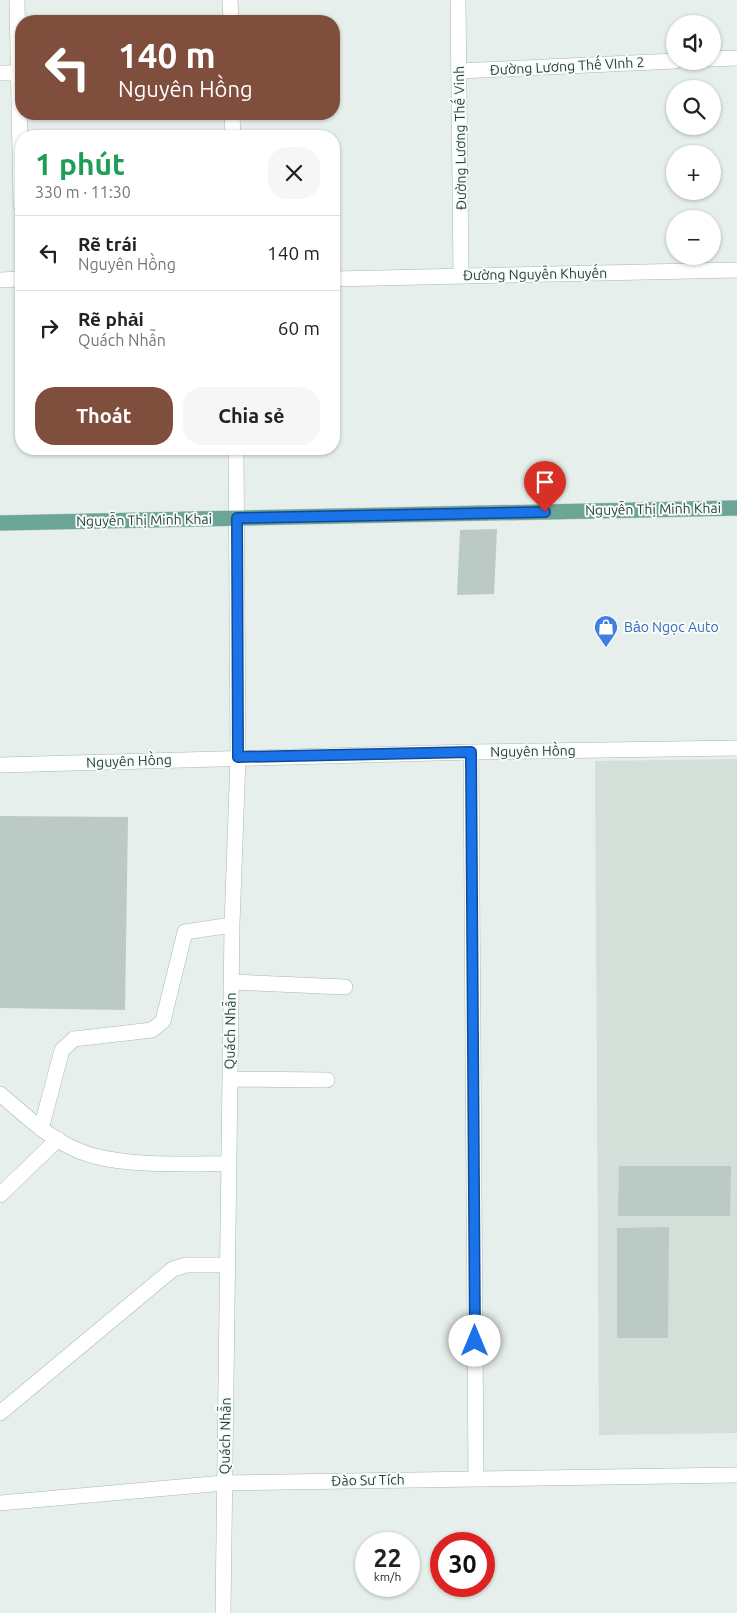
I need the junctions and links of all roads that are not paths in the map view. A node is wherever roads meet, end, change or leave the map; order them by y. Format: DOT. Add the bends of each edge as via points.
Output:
graph roads {
  1 [pos="17,0"];
  2 [pos="230,0"];
  3 [pos="458,0"];
  4 [pos="17,15"];
  5 [pos="230,15"];
  6 [pos="737,58"];
  7 [pos="721,59"];
  8 [pos="666,61"];
  9 [pos="459,71"];
  10 [pos="0,73"];
  11 [pos="15,73"];
  12 [pos="737,270"];
  13 [pos="461,275"];
  14 [pos="15,279"];
  15 [pos="340,279"];
  16 [pos="0,280"];
  17 [pos="236,455"];
  18 [pos="737,508"];
  19 [pos="237,518"];
  20 [pos="0,523"];
  21 [pos="737,748"];
  22 [pos="471,752"];
  23 [pos="238,757"];
  24 [pos="0,765"];
  25 [pos="232,925"];
  26 [pos="231,982"];
  27 [pos="345,987"];
  28 [pos="230,1079"];
  29 [pos="327,1080"];
  30 [pos="0,1094"];
  31 [pos="41,1128"];
  32 [pos="58,1139"];
  33 [pos="228,1164"];
  34 [pos="0,1195"];
  35 [pos="227,1265"];
  36 [pos="0,1413"];
  37 [pos="737,1475"];
  38 [pos="476,1478"];
  39 [pos="224,1483"];
  40 [pos="0,1503"];
  41 [pos="223,1613"];
  1 -- 4 [label="street"];
  2 -- 5 [label="street"];
  3 -- 9 [label="street, Đường Lương Thế Vinh"];
  6 -- 7 [label="street"];
  8 -- 9 [label="street, Đường Lương Thế VInh 2"];
  9 -- 13 [label="street, Đường Lương Thế Vinh"];
  10 -- 11 [label="street"];
  12 -- 13 [label="street, Đường Nguyễn Khuyến"];
  13 -- 15 [label="street, Đường Nguyễn Khuyến"];
  14 -- 16 [label="street"];
  17 -- 19 [label="street, Quách Nhẫn"];
  18 -- 19 [label="main road, Nguyễn Thị Minh Khai"];
  19 -- 20 [label="main road, Nguyễn Thị Minh Khai"];
  19 -- 23 [label="street, Quách Nhẫn"];
  21 -- 22 [label="street, Nguyên Hồng"];
  22 -- 23 [label="street, Nguyên Hồng"];
  22 -- 38 [label="street"];
  23 -- 24 [label="street, Nguyên Hồng"];
  23 -- 25 [label="street, Quách Nhẫn"];
  25 -- 26 [label="street, Quách Nhẫn"];
  25 -- 31 [label="street" via="185,932 163,1021 159,1026 152,1030 74,1039 66,1044"];
  26 -- 27 [label="street"];
  26 -- 28 [label="street, Quách Nhẫn"];
  28 -- 29 [label="street"];
  28 -- 33 [label="street, Quách Nhẫn"];
  30 -- 31 [label="street"];
  31 -- 32 [label="street"];
  32 -- 33 [label="street" via="77,1150 116,1160"];
  32 -- 34 [label="street"];
  33 -- 35 [label="street, Quách Nhẫn"];
  35 -- 36 [label="street" via="186,1265 173,1269"];
  35 -- 39 [label="street, Quách Nhẫn"];
  37 -- 38 [label="street, Đào Sư Tích"];
  38 -- 39 [label="street, Đào Sư Tích"];
  39 -- 40 [label="street, Đào Sư Tích"];
  39 -- 41 [label="street, Quách Nhẫn"];
}
